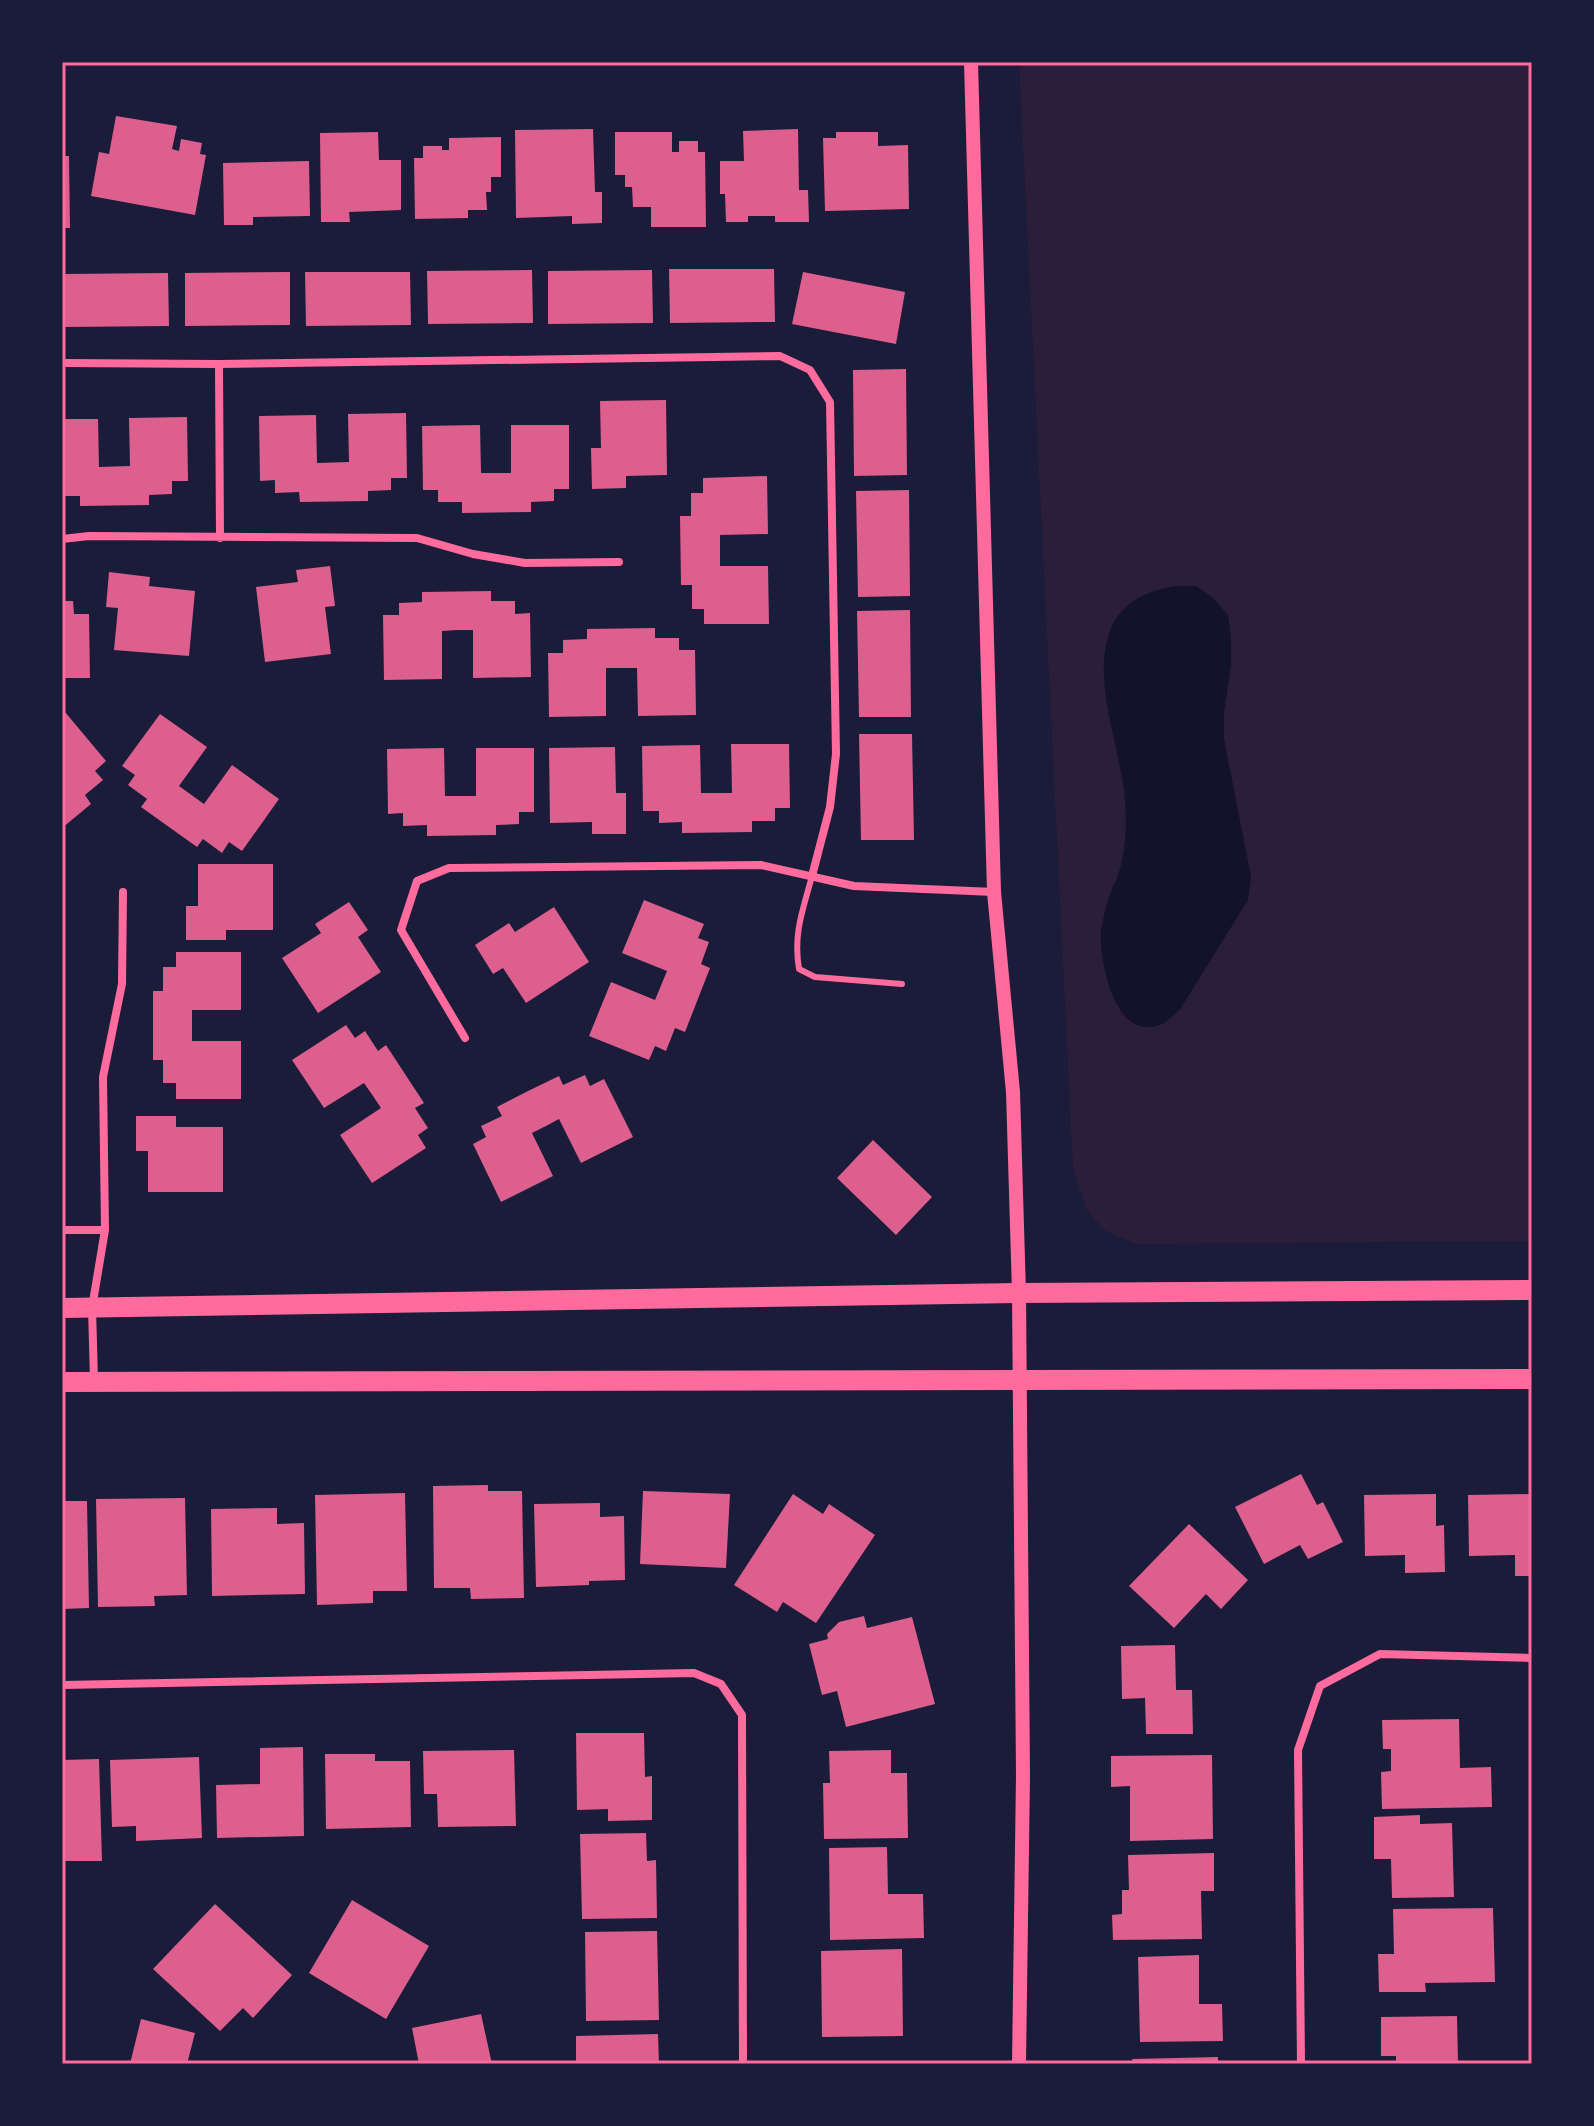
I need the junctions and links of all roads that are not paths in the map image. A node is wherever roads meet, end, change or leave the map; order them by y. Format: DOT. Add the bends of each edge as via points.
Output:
graph roads {
  1 [pos="971,62"];
  2 [pos="62,363"];
  3 [pos="219,364"];
  4 [pos="220,538"];
  5 [pos="62,539"];
  6 [pos="619,562"];
  7 [pos="812,876"];
  8 [pos="123,892"];
  9 [pos="994,892"];
  10 [pos="902,984"];
  11 [pos="465,1038"];
  12 [pos="62,1230"];
  13 [pos="105,1230"];
  14 [pos="1532,1290"];
  15 [pos="1019,1293"];
  16 [pos="62,1308"];
  17 [pos="92,1308"];
  18 [pos="1019,1379"];
  19 [pos="1532,1379"];
  20 [pos="94,1381"];
  21 [pos="62,1382"];
  22 [pos="1532,1658"];
  23 [pos="62,1685"];
  24 [pos="743,2064"];
  25 [pos="1019,2064"];
  26 [pos="1301,2064"];
  1 -- 9 [label="street"];
  2 -- 3 [label="street"];
  3 -- 4 [label="street"];
  3 -- 7 [label="street" via="780,356 810,370 830,402 836,754 830,807"];
  4 -- 5 [label="street"];
  4 -- 6 [label="street" via="417,538 525,563"];
  7 -- 9 [label="street" via="854,886"];
  7 -- 10 [label="lane" via="797,930 799,969 815,977"];
  7 -- 11 [label="street" via="761,865 449,868 417,881 401,930"];
  8 -- 13 [label="street" via="122,984 103,1077"];
  9 -- 15 [label="street" via="1013,1092"];
  12 -- 13 [label="street"];
  13 -- 17 [label="street"];
  14 -- 15 [label="main road"];
  15 -- 17 [label="main road"];
  15 -- 18 [label="street"];
  16 -- 17 [label="main road"];
  17 -- 20 [label="street"];
  18 -- 19 [label="main road"];
  18 -- 20 [label="main road"];
  18 -- 25 [label="street"];
  20 -- 21 [label="main road"];
  22 -- 26 [label="street" via="1380,1654 1320,1686 1298,1750"];
  23 -- 24 [label="street" via="694,1673 721,1684 742,1715"];
}
